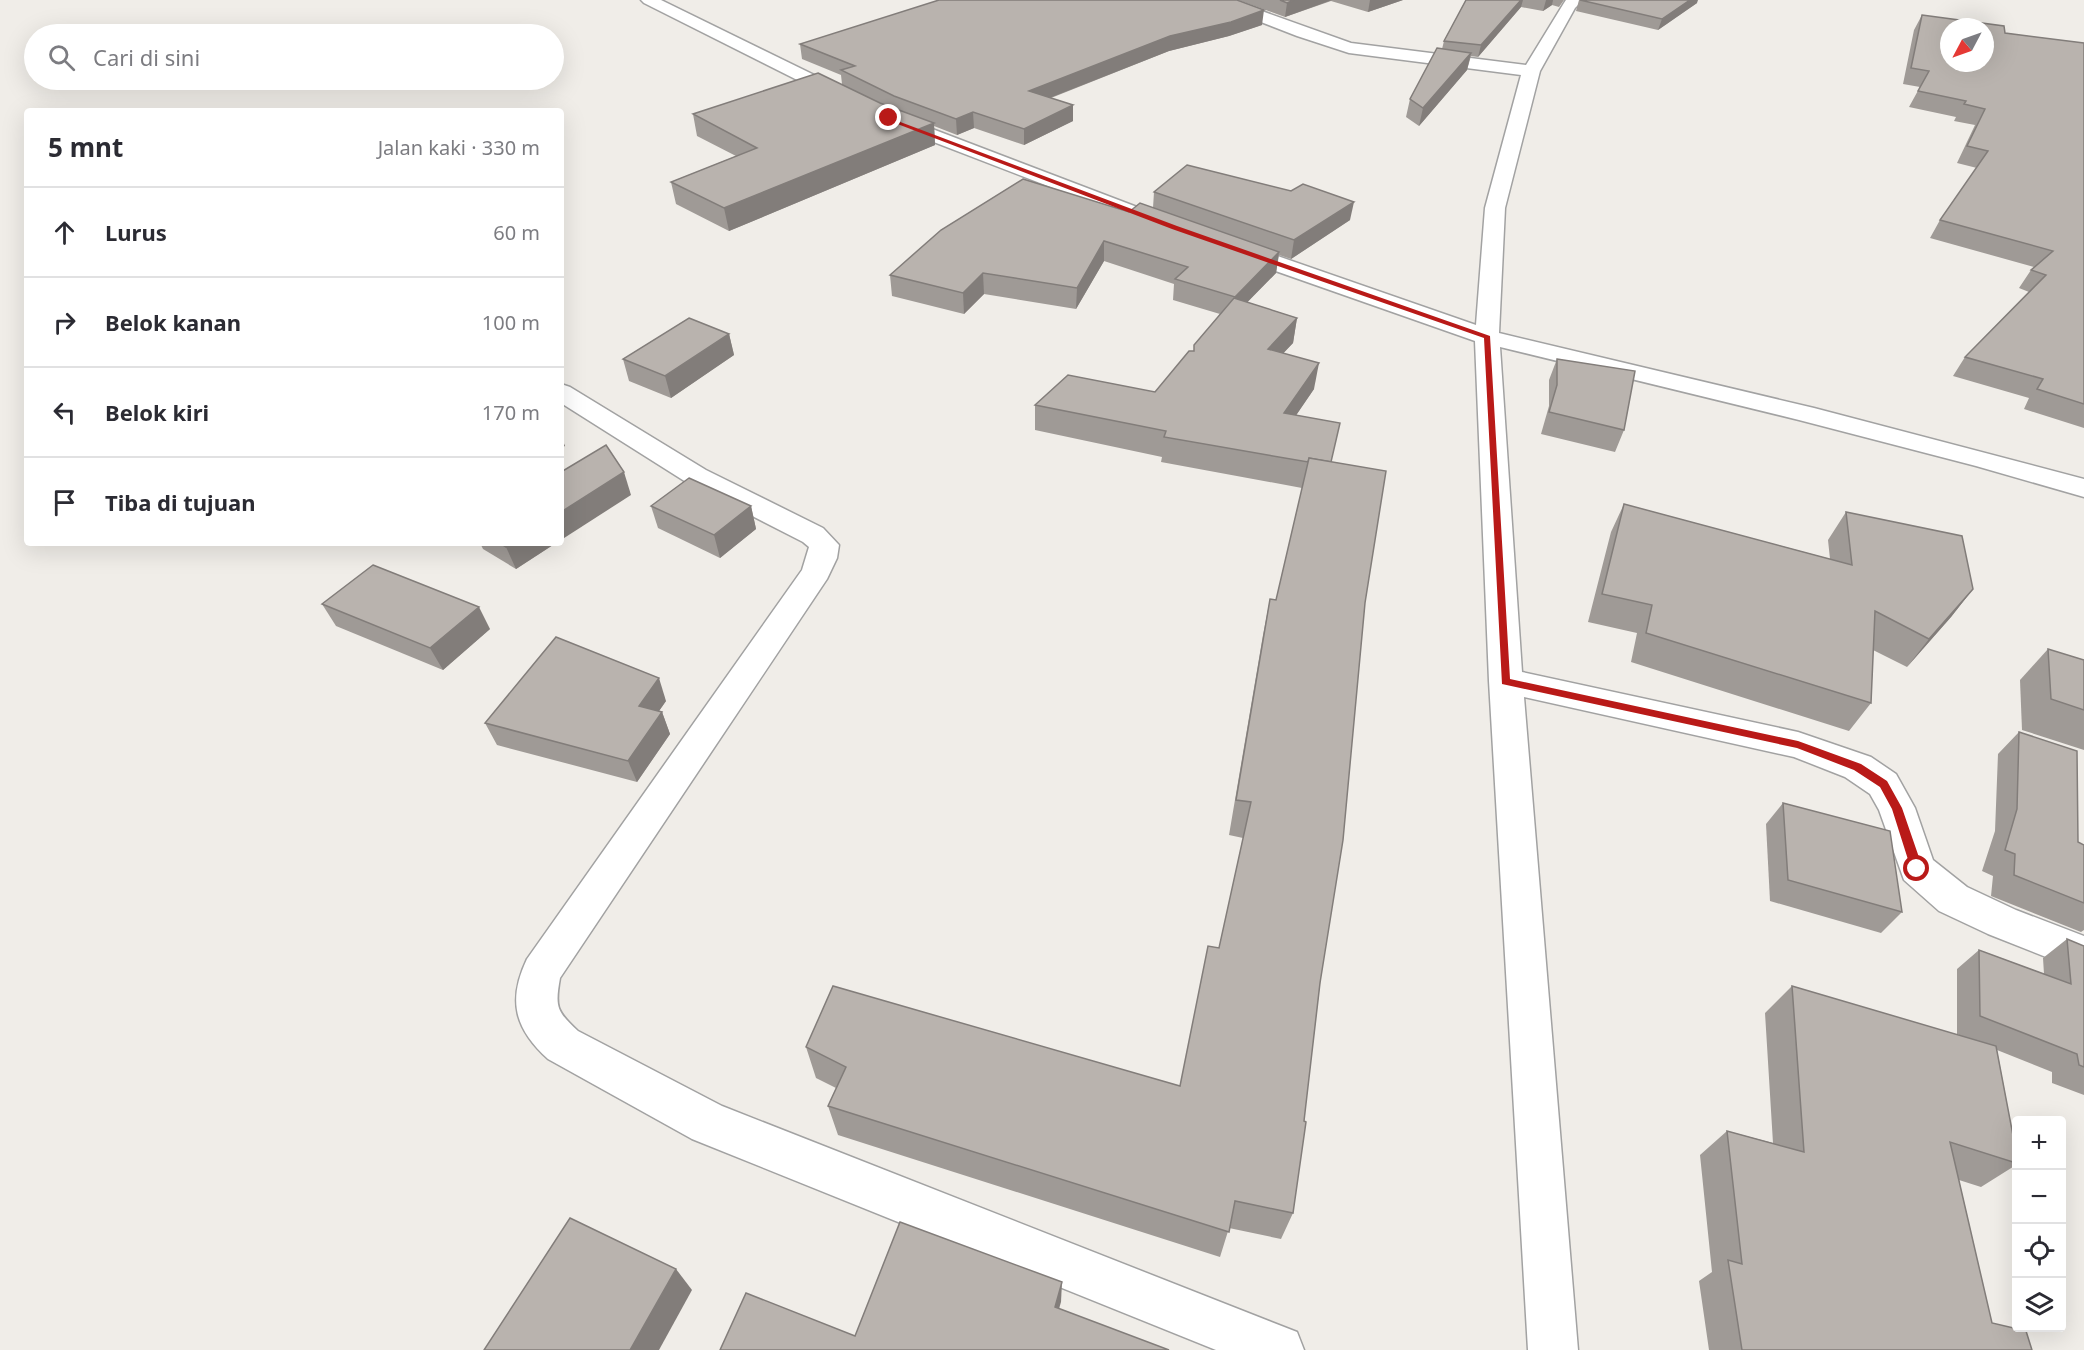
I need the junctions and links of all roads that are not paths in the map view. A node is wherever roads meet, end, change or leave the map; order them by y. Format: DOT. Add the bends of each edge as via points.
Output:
graph roads {
  1 [pos="649,0"];
  2 [pos="1217,0"];
  3 [pos="1575,0"];
  4 [pos="1531,70"];
  5 [pos="857,103"];
  6 [pos="879,113"];
  7 [pos="1197,236"];
  8 [pos="1219,243"];
  9 [pos="1487,337"];
  10 [pos="564,394"];
  11 [pos="2084,488"];
  12 [pos="1506,681"];
  13 [pos="2084,954"];
  14 [pos="1279,1350"];
  15 [pos="1553,1350"];
  1 -- 5 [label="street"];
  2 -- 4 [label="street" via="1349,48"];
  3 -- 4 [label="street"];
  4 -- 9 [label="street" via="1495,208"];
  6 -- 7 [label="street"];
  8 -- 9 [label="street"];
  9 -- 11 [label="street" via="1861,428"];
  9 -- 12 [label="street"];
  10 -- 14 [label="street" via="696,476 813,535 824,545 816,572 541,972 534,1004 543,1028 563,1045 708,1123"];
  12 -- 13 [label="street" via="1798,745 1858,767 1883,784 1900,818 1917,869 1953,899"];
  12 -- 15 [label="street"];
}
